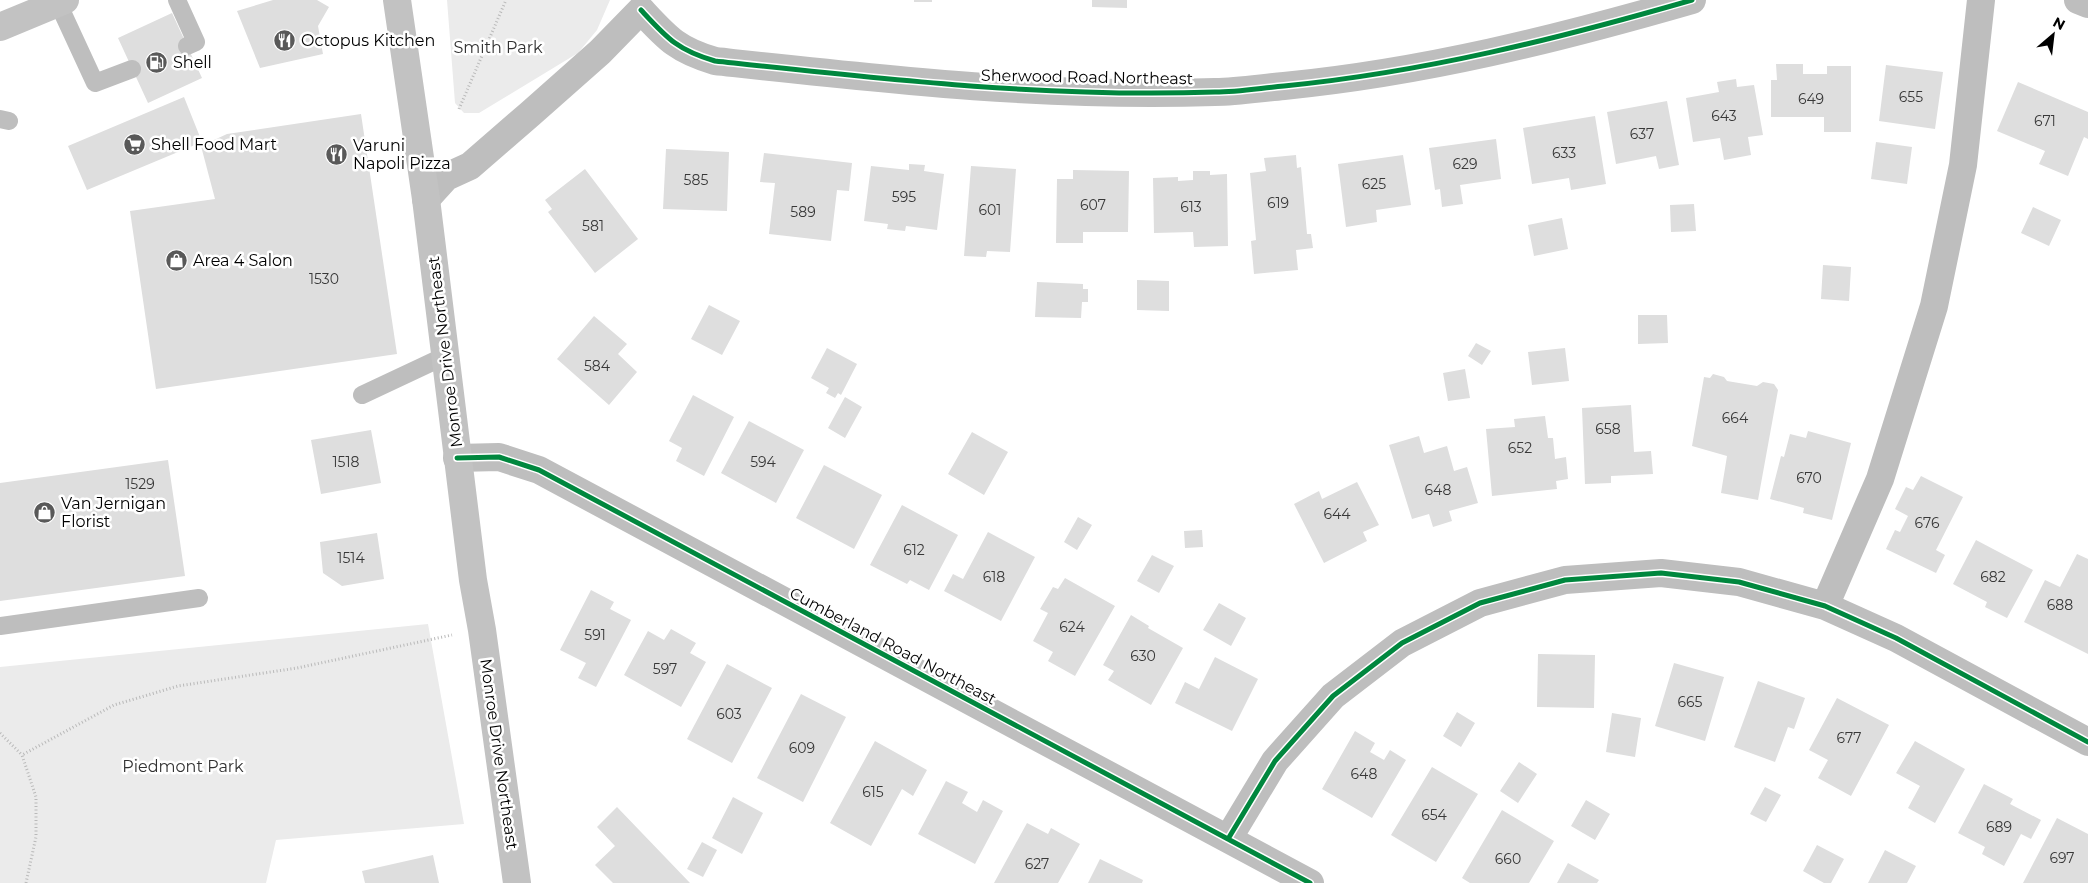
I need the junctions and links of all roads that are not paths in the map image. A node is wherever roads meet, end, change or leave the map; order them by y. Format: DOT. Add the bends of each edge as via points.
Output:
graph roads {
  1 [pos="177,0"];
  2 [pos="397,0"];
  3 [pos="1692,0"];
  4 [pos="1981,0"];
  5 [pos="2078,0"];
  6 [pos="61,2"];
  7 [pos="2088,4"];
  8 [pos="642,5"];
  9 [pos="0,27"];
  10 [pos="187,46"];
  11 [pos="132,69"];
  12 [pos="426,199"];
  13 [pos="445,356"];
  14 [pos="362,394"];
  15 [pos="458,458"];
  16 [pos="199,598"];
  17 [pos="1825,606"];
  18 [pos="0,626"];
  19 [pos="2088,742"];
  20 [pos="1228,839"];
  21 [pos="517,883"];
  22 [pos="1310,883"];
  1 -- 10 [label="lane" via="196,42"];
  2 -- 12 [label="main road, Monroe Drive Northeast"];
  3 -- 8 [label="street, Sherwood Road Northeast" via="1567,36 1460,61 1339,81 1217,92 1012,90 715,61 690,54 671,42"];
  4 -- 17 [label="street" via="1963,165 1934,306 1880,479"];
  5 -- 7 [label="street"];
  6 -- 9 [label="main road"];
  6 -- 11 [label="lane" via="95,84"];
  8 -- 12 [label="street, Sherwood Road Northeast" via="600,52 470,166 446,177"];
  12 -- 13 [label="main road, Monroe Drive Northeast"];
  13 -- 14 [label="lane"];
  13 -- 15 [label="main road, Monroe Drive Northeast"];
  15 -- 20 [label="street, Cumberland Road Northeast" via="499,456 539,470"];
  15 -- 21 [label="main road, Monroe Drive Northeast"];
  16 -- 18 [label="lane"];
  17 -- 19 [label="street" via="1896,638"];
  17 -- 20 [label="street" via="1739,582 1652,572 1565,580 1480,603 1402,643 1333,696 1275,761"];
  20 -- 22 [label="street, Cumberland Road Northeast"];
}
